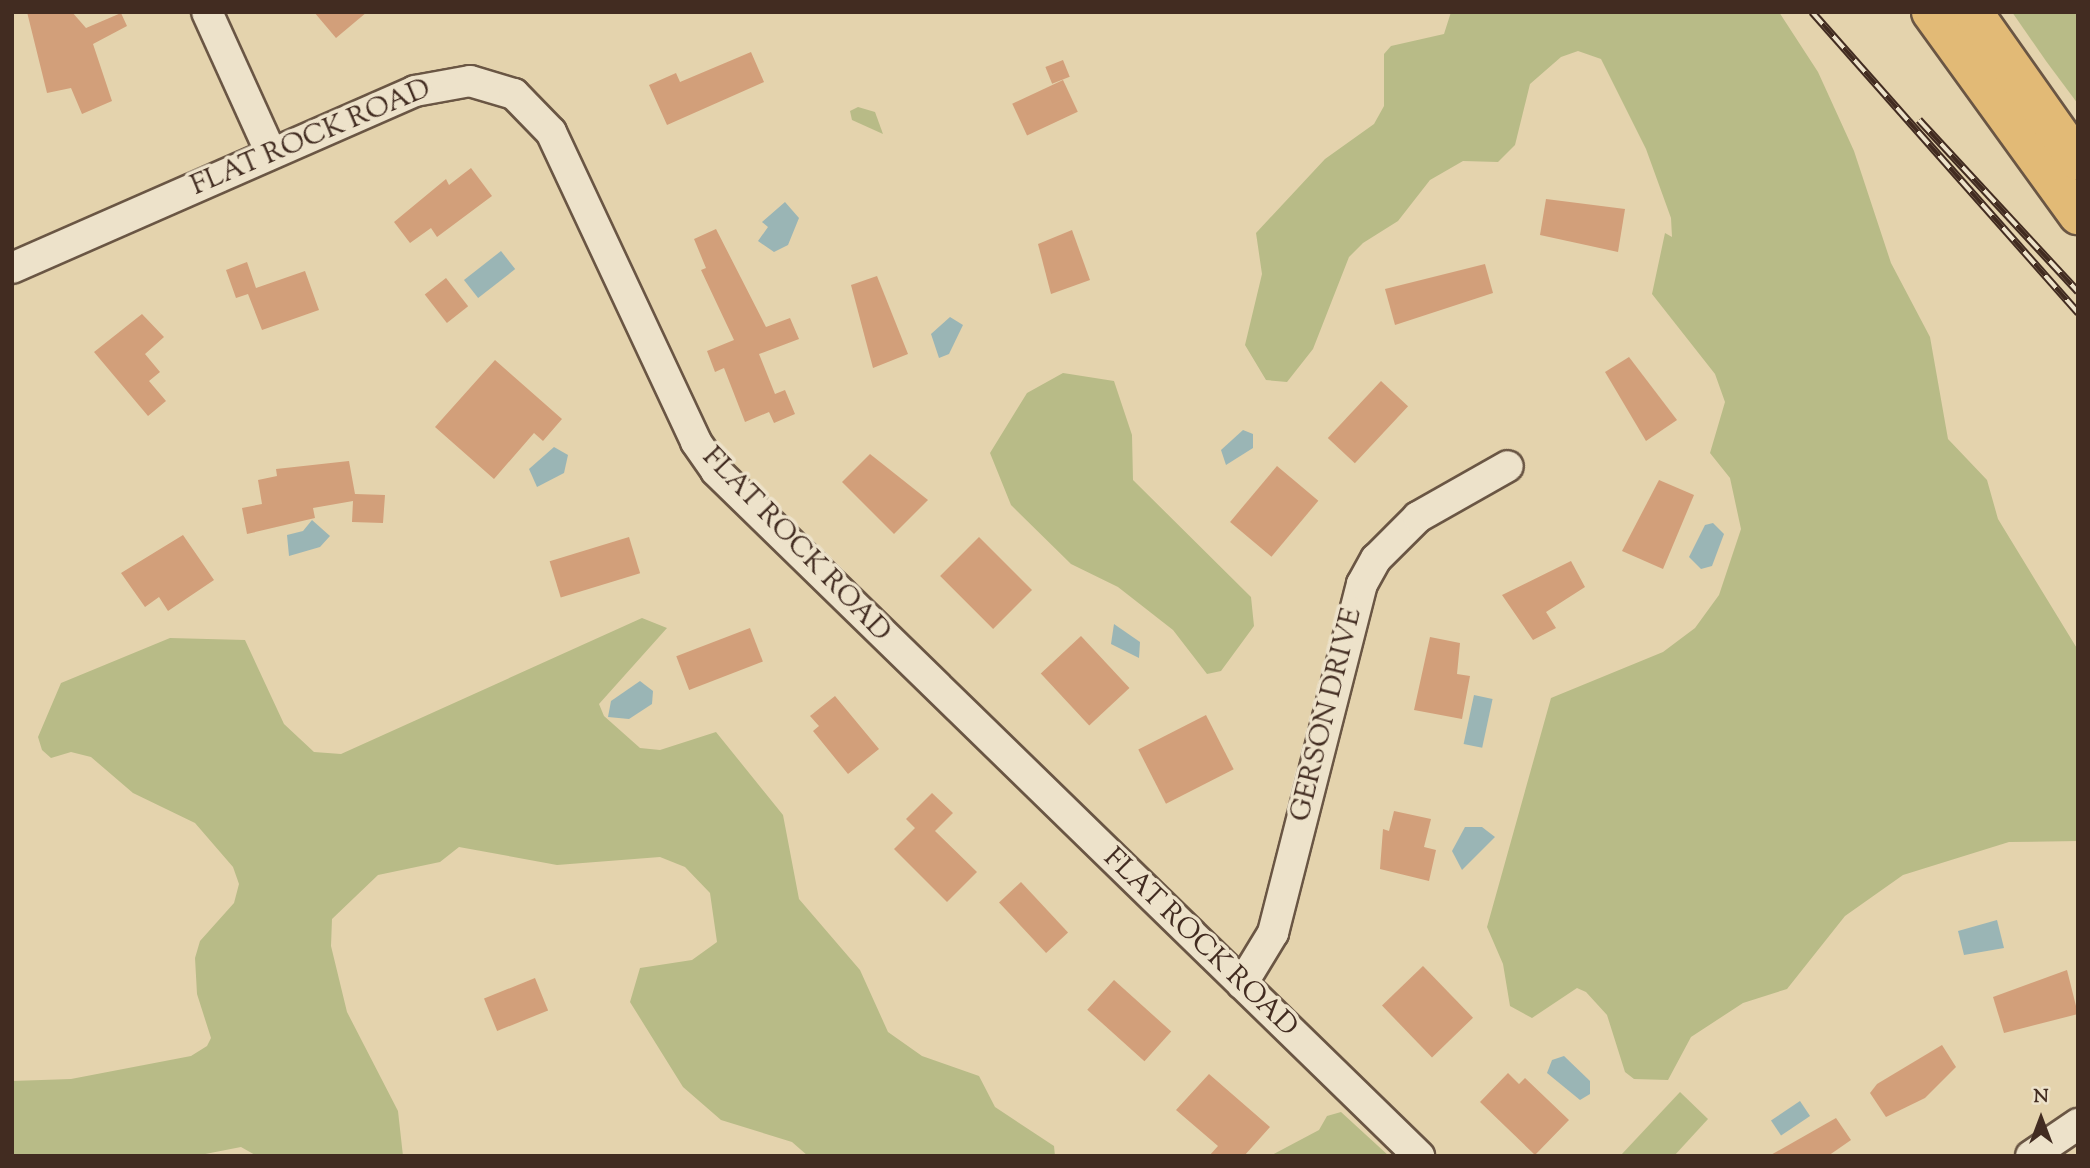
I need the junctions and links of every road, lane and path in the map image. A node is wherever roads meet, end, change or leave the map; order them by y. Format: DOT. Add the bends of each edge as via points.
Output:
graph roads {
  1 [pos="206,12"];
  2 [pos="1931,12"];
  3 [pos="1973,12"];
  4 [pos="271,153"];
  5 [pos="2078,161"];
  6 [pos="2078,215"];
  7 [pos="12,268"];
  8 [pos="1508,466"];
  9 [pos="1242,984"];
  10 [pos="2078,1124"];
  11 [pos="1419,1156"];
  12 [pos="2031,1156"];
  1 -- 4 [label="street"];
  2 -- 6 [label="highway"];
  3 -- 5 [label="highway"];
  4 -- 7 [label="street, FLAT ROCK ROAD"];
  4 -- 9 [label="street, FLAT ROCK ROAD" via="451,81 499,86 529,106 560,150 696,442 716,471"];
  8 -- 9 [label="street, GERSON DRIVE" via="1418,517 1376,559 1362,584 1273,933"];
  9 -- 11 [label="street, FLAT ROCK ROAD"];
  10 -- 12 [label="street"];
}
